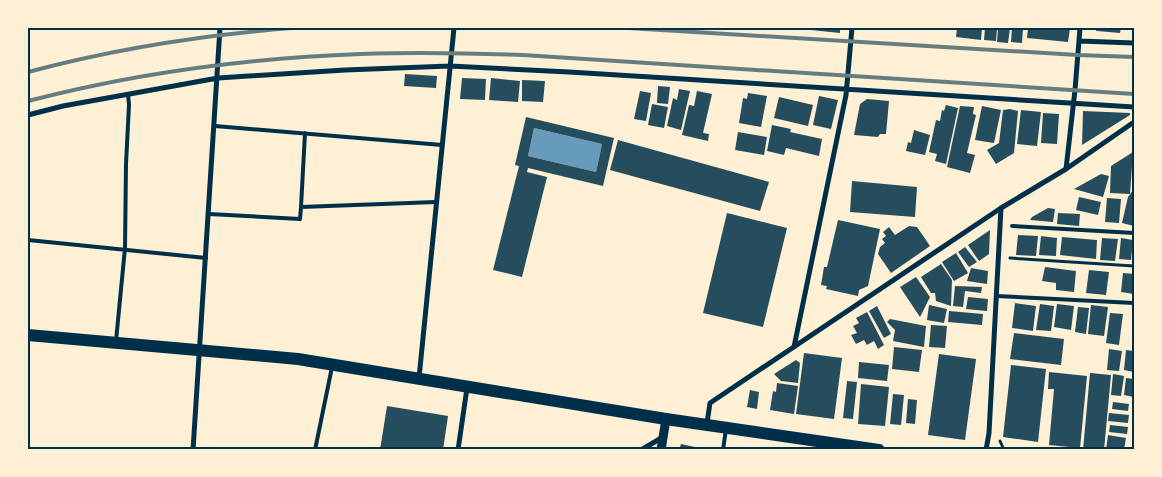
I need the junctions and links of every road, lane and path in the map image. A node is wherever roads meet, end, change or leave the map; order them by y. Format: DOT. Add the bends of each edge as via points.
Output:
graph roads {
  1 [pos="220,28"];
  2 [pos="454,28"];
  3 [pos="852,28"];
  4 [pos="1080,28"];
  5 [pos="1079,41"];
  6 [pos="1134,43"];
  7 [pos="450,66"];
  8 [pos="218,78"];
  9 [pos="846,90"];
  10 [pos="128,94"];
  11 [pos="1074,104"];
  12 [pos="1134,107"];
  13 [pos="28,115"];
  14 [pos="1134,122"];
  15 [pos="215,126"];
  16 [pos="305,133"];
  17 [pos="442,145"];
  18 [pos="1066,169"];
  19 [pos="436,202"];
  20 [pos="301,207"];
  21 [pos="1001,208"];
  22 [pos="208,214"];
  23 [pos="1012,226"];
  24 [pos="1134,234"];
  25 [pos="28,240"];
  26 [pos="125,248"];
  27 [pos="206,258"];
  28 [pos="1134,266"];
  29 [pos="996,296"];
  30 [pos="1134,303"];
  31 [pos="28,336"];
  32 [pos="115,343"];
  33 [pos="794,347"];
  34 [pos="200,350"];
  35 [pos="333,365"];
  36 [pos="419,379"];
  37 [pos="467,387"];
  38 [pos="666,418"];
  39 [pos="707,424"];
  40 [pos="726,427"];
  41 [pos="1134,431"];
  42 [pos="663,438"];
  43 [pos="999,439"];
  44 [pos="193,450"];
  45 [pos="315,450"];
  46 [pos="458,450"];
  47 [pos="641,450"];
  48 [pos="661,450"];
  49 [pos="723,450"];
  50 [pos="879,450"];
  51 [pos="986,450"];
  52 [pos="1004,450"];
  53 [pos="1134,450"];
  1 -- 8 [label="street"];
  2 -- 7 [label="street"];
  3 -- 9 [label="street"];
  4 -- 5 [label="street"];
  5 -- 6 [label="street"];
  5 -- 11 [label="street"];
  7 -- 8 [label="street"];
  7 -- 9 [label="street"];
  7 -- 17 [label="street"];
  8 -- 10 [label="street"];
  8 -- 15 [label="street"];
  9 -- 11 [label="street"];
  9 -- 33 [label="street"];
  10 -- 13 [label="street"];
  10 -- 26 [label="lane"];
  11 -- 12 [label="street"];
  11 -- 18 [label="street"];
  14 -- 18 [label="street"];
  15 -- 16 [label="lane"];
  15 -- 22 [label="street"];
  16 -- 17 [label="lane"];
  16 -- 20 [label="lane"];
  17 -- 19 [label="street"];
  18 -- 21 [label="street"];
  19 -- 20 [label="lane"];
  19 -- 36 [label="street"];
  20 -- 22 [label="lane" via="300,219"];
  21 -- 29 [label="street"];
  21 -- 33 [label="street"];
  22 -- 27 [label="street"];
  23 -- 24 [label="lane"];
  23 -- 28 [label="path" via="1010,258"];
  25 -- 26 [label="lane"];
  26 -- 27 [label="lane"];
  26 -- 32 [label="lane"];
  27 -- 34 [label="street"];
  29 -- 30 [label="lane"];
  29 -- 51 [label="street"];
  31 -- 32 [label="main road"];
  32 -- 34 [label="main road"];
  33 -- 39 [label="street" via="710,403"];
  34 -- 35 [label="main road"];
  34 -- 44 [label="street"];
  35 -- 36 [label="main road"];
  35 -- 45 [label="lane"];
  36 -- 37 [label="main road"];
  37 -- 38 [label="main road"];
  37 -- 46 [label="street"];
  38 -- 39 [label="main road"];
  38 -- 42 [label="street"];
  39 -- 40 [label="main road"];
  40 -- 49 [label="lane"];
  40 -- 50 [label="main road"];
  41 -- 53 [label="lane"];
  42 -- 47 [label="street"];
  42 -- 48 [label="street"];
  43 -- 52 [label="path"];
}
